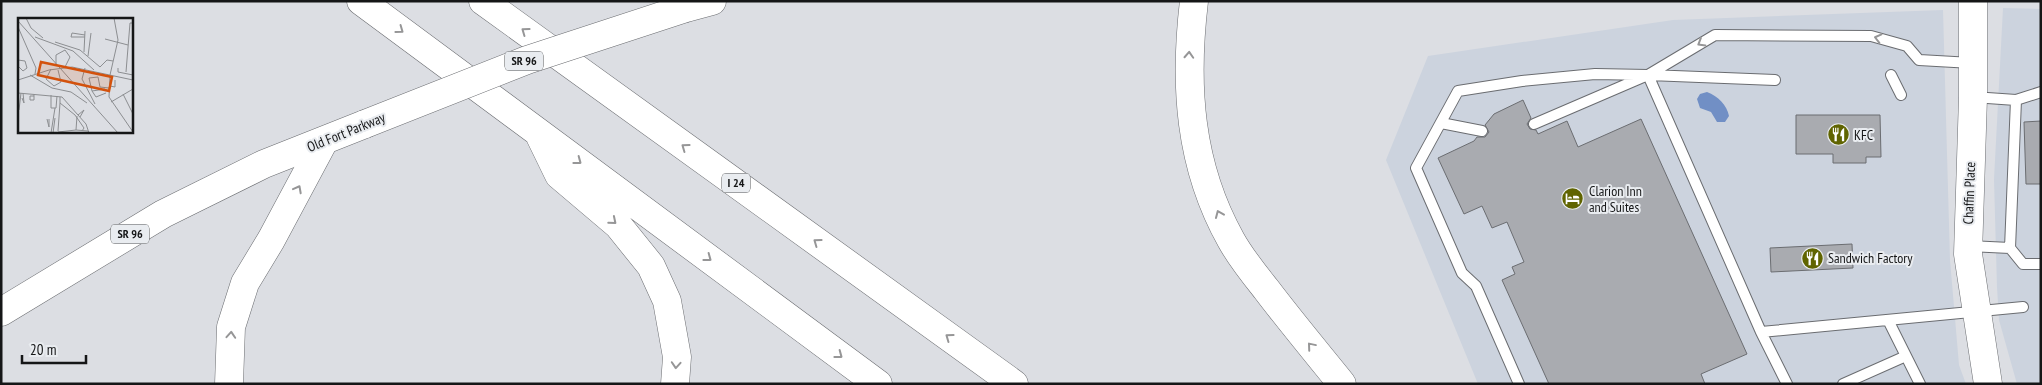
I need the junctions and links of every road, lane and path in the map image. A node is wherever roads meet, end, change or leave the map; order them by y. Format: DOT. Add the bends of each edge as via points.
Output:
graph roads {
  1 [pos="361,1"];
  2 [pos="484,1"];
  3 [pos="712,1"];
  4 [pos="1194,1"];
  5 [pos="1973,1"];
  6 [pos="687,5"];
  7 [pos="1973,63"];
  8 [pos="1648,75"];
  9 [pos="1891,75"];
  10 [pos="1775,80"];
  11 [pos="2041,92"];
  12 [pos="1901,95"];
  13 [pos="1972,97"];
  14 [pos="2016,100"];
  15 [pos="1441,123"];
  16 [pos="1534,124"];
  17 [pos="1482,131"];
  18 [pos="539,132"];
  19 [pos="324,141"];
  20 [pos="1968,246"];
  21 [pos="2010,248"];
  22 [pos="2041,264"];
  23 [pos="2024,307"];
  24 [pos="1,312"];
  25 [pos="1977,312"];
  26 [pos="1888,320"];
  27 [pos="1761,332"];
  28 [pos="1906,356"];
  29 [pos="229,384"];
  30 [pos="674,384"];
  31 [pos="878,384"];
  32 [pos="1014,384"];
  33 [pos="1342,384"];
  34 [pos="1519,384"];
  35 [pos="1787,384"];
  36 [pos="1843,384"];
  37 [pos="1920,384"];
  38 [pos="1988,384"];
  1 -- 18 [label="main road, one-way"];
  32 -- 2 [label="main road, I 24, one-way"];
  3 -- 6 [label="main road, Old Fort Parkway / SR 96"];
  33 -- 4 [label="main road, one-way" via="1248,266 1231,240 1209,190 1195,141 1189,102"];
  5 -- 7 [label="main road, Chaffin Place"];
  6 -- 19 [label="main road, Old Fort Parkway / SR 96, bridge" via="527,60"];
  7 -- 8 [label="lane, one-way" via="1919,60 1907,46 1871,36 1715,34"];
  7 -- 13 [label="main road, Chaffin Place"];
  8 -- 10 [label="lane"];
  8 -- 15 [label="lane" via="1595,74 1458,91"];
  8 -- 16 [label="lane"];
  8 -- 27 [label="lane"];
  9 -- 12 [label="lane"];
  11 -- 14 [label="lane"];
  13 -- 14 [label="lane"];
  13 -- 20 [label="main road, Chaffin Place"];
  14 -- 21 [label="lane"];
  15 -- 17 [label="lane"];
  15 -- 34 [label="lane" via="1416,168 1462,273 1476,286"];
  18 -- 30 [label="main road, one-way" via="559,174 618,225 651,266 667,301 677,357"];
  18 -- 31 [label="main road, one-way"];
  19 -- 24 [label="main road, Old Fort Parkway / SR 96" via="264,164 163,214"];
  29 -- 19 [label="main road, one-way" via="231,327 245,283"];
  20 -- 21 [label="lane"];
  20 -- 25 [label="main road, Chaffin Place"];
  21 -- 22 [label="lane" via="2023,264"];
  23 -- 25 [label="lane"];
  25 -- 26 [label="lane"];
  25 -- 38 [label="main road, Chaffin Place"];
  26 -- 27 [label="lane"];
  26 -- 28 [label="lane"];
  27 -- 35 [label="lane"];
  28 -- 36 [label="lane"];
  28 -- 37 [label="lane"];
}
